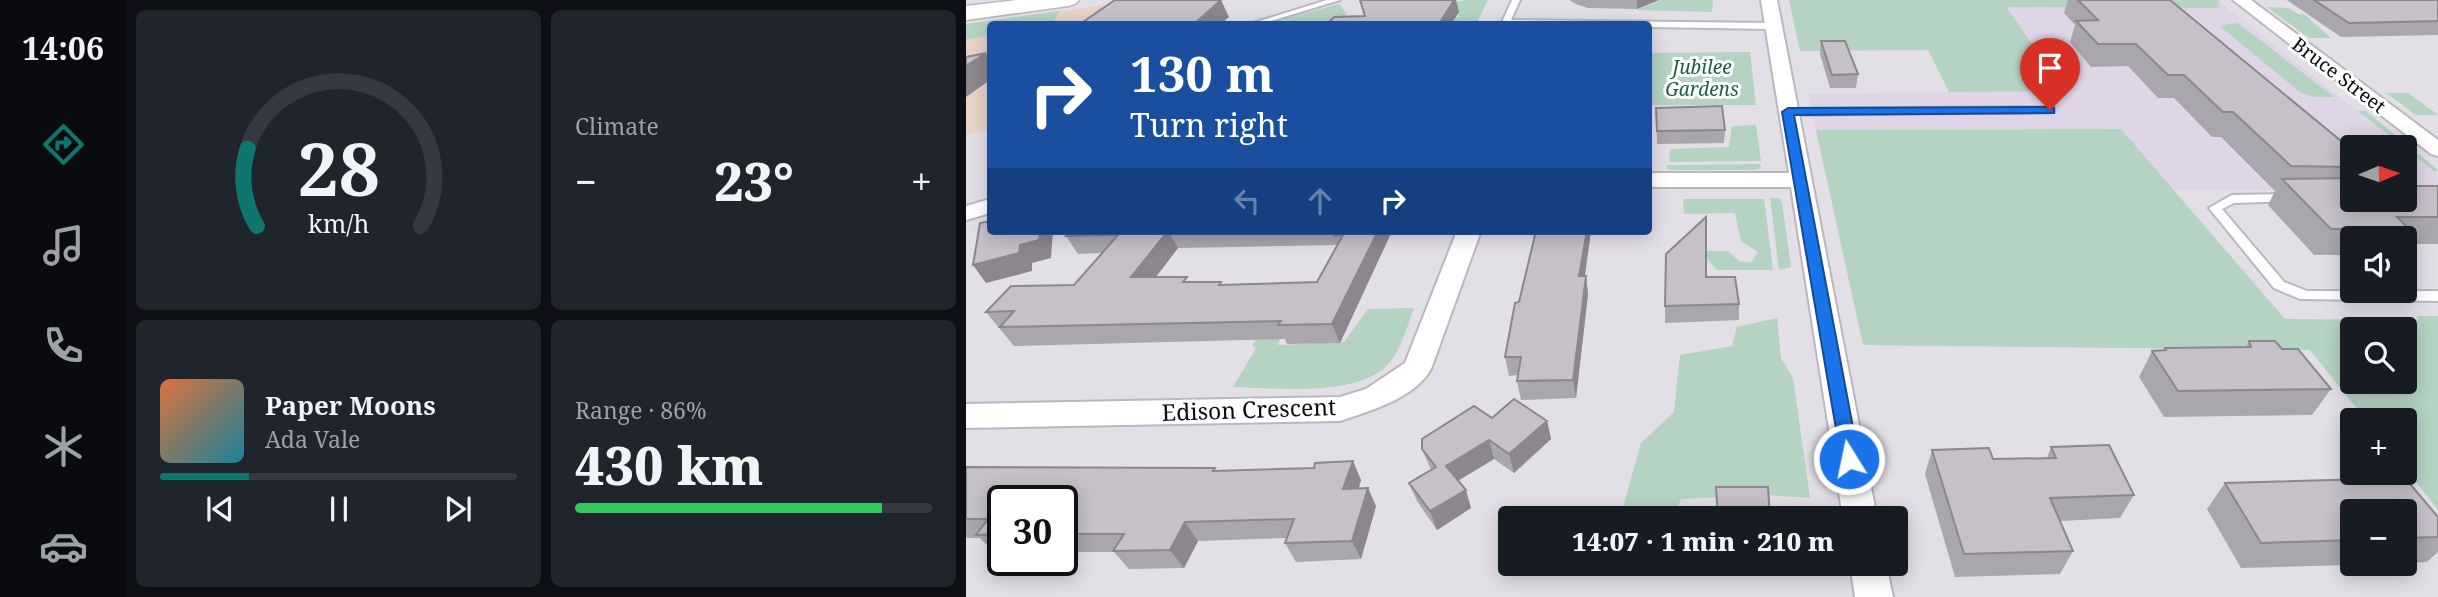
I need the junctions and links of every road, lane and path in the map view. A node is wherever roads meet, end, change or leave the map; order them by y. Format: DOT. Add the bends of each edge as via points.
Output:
graph roads {
  1 [pos="1068,0"];
  2 [pos="1336,0"];
  3 [pos="1516,0"];
  4 [pos="1769,0"];
  5 [pos="2241,0"];
  6 [pos="966,13"];
  7 [pos="1264,21"];
  8 [pos="1506,21"];
  9 [pos="1652,25"];
  10 [pos="1773,26"];
  11 [pos="2050,110"];
  12 [pos="1788,112"];
  13 [pos="2438,150"];
  14 [pos="1652,180"];
  15 [pos="1799,180"];
  16 [pos="2299,198"];
  17 [pos="987,207"];
  18 [pos="966,213"];
  19 [pos="1467,235"];
  20 [pos="2438,296"];
  21 [pos="966,416"];
  22 [pos="1858,506"];
  23 [pos="1870,576"];
  24 [pos="1874,597"];
  1 -- 6 [label="main road"];
  2 -- 7 [label="lane"];
  3 -- 8 [label="lane"];
  4 -- 10 [label="street"];
  5 -- 13 [label="street, Bruce Street"];
  9 -- 10 [label="lane"];
  10 -- 12 [label="street"];
  11 -- 12 [label="lane"];
  12 -- 15 [label="street"];
  14 -- 15 [label="street"];
  15 -- 22 [label="street"];
  16 -- 20 [label="lane" via="2232,199 2215,208 2278,285 2287,289 2305,296"];
  17 -- 18 [label="street"];
  19 -- 21 [label="street, Edison Crescent" via="1417,369 1376,398 1340,409"];
  23 -- 24 [label="street"];
}
